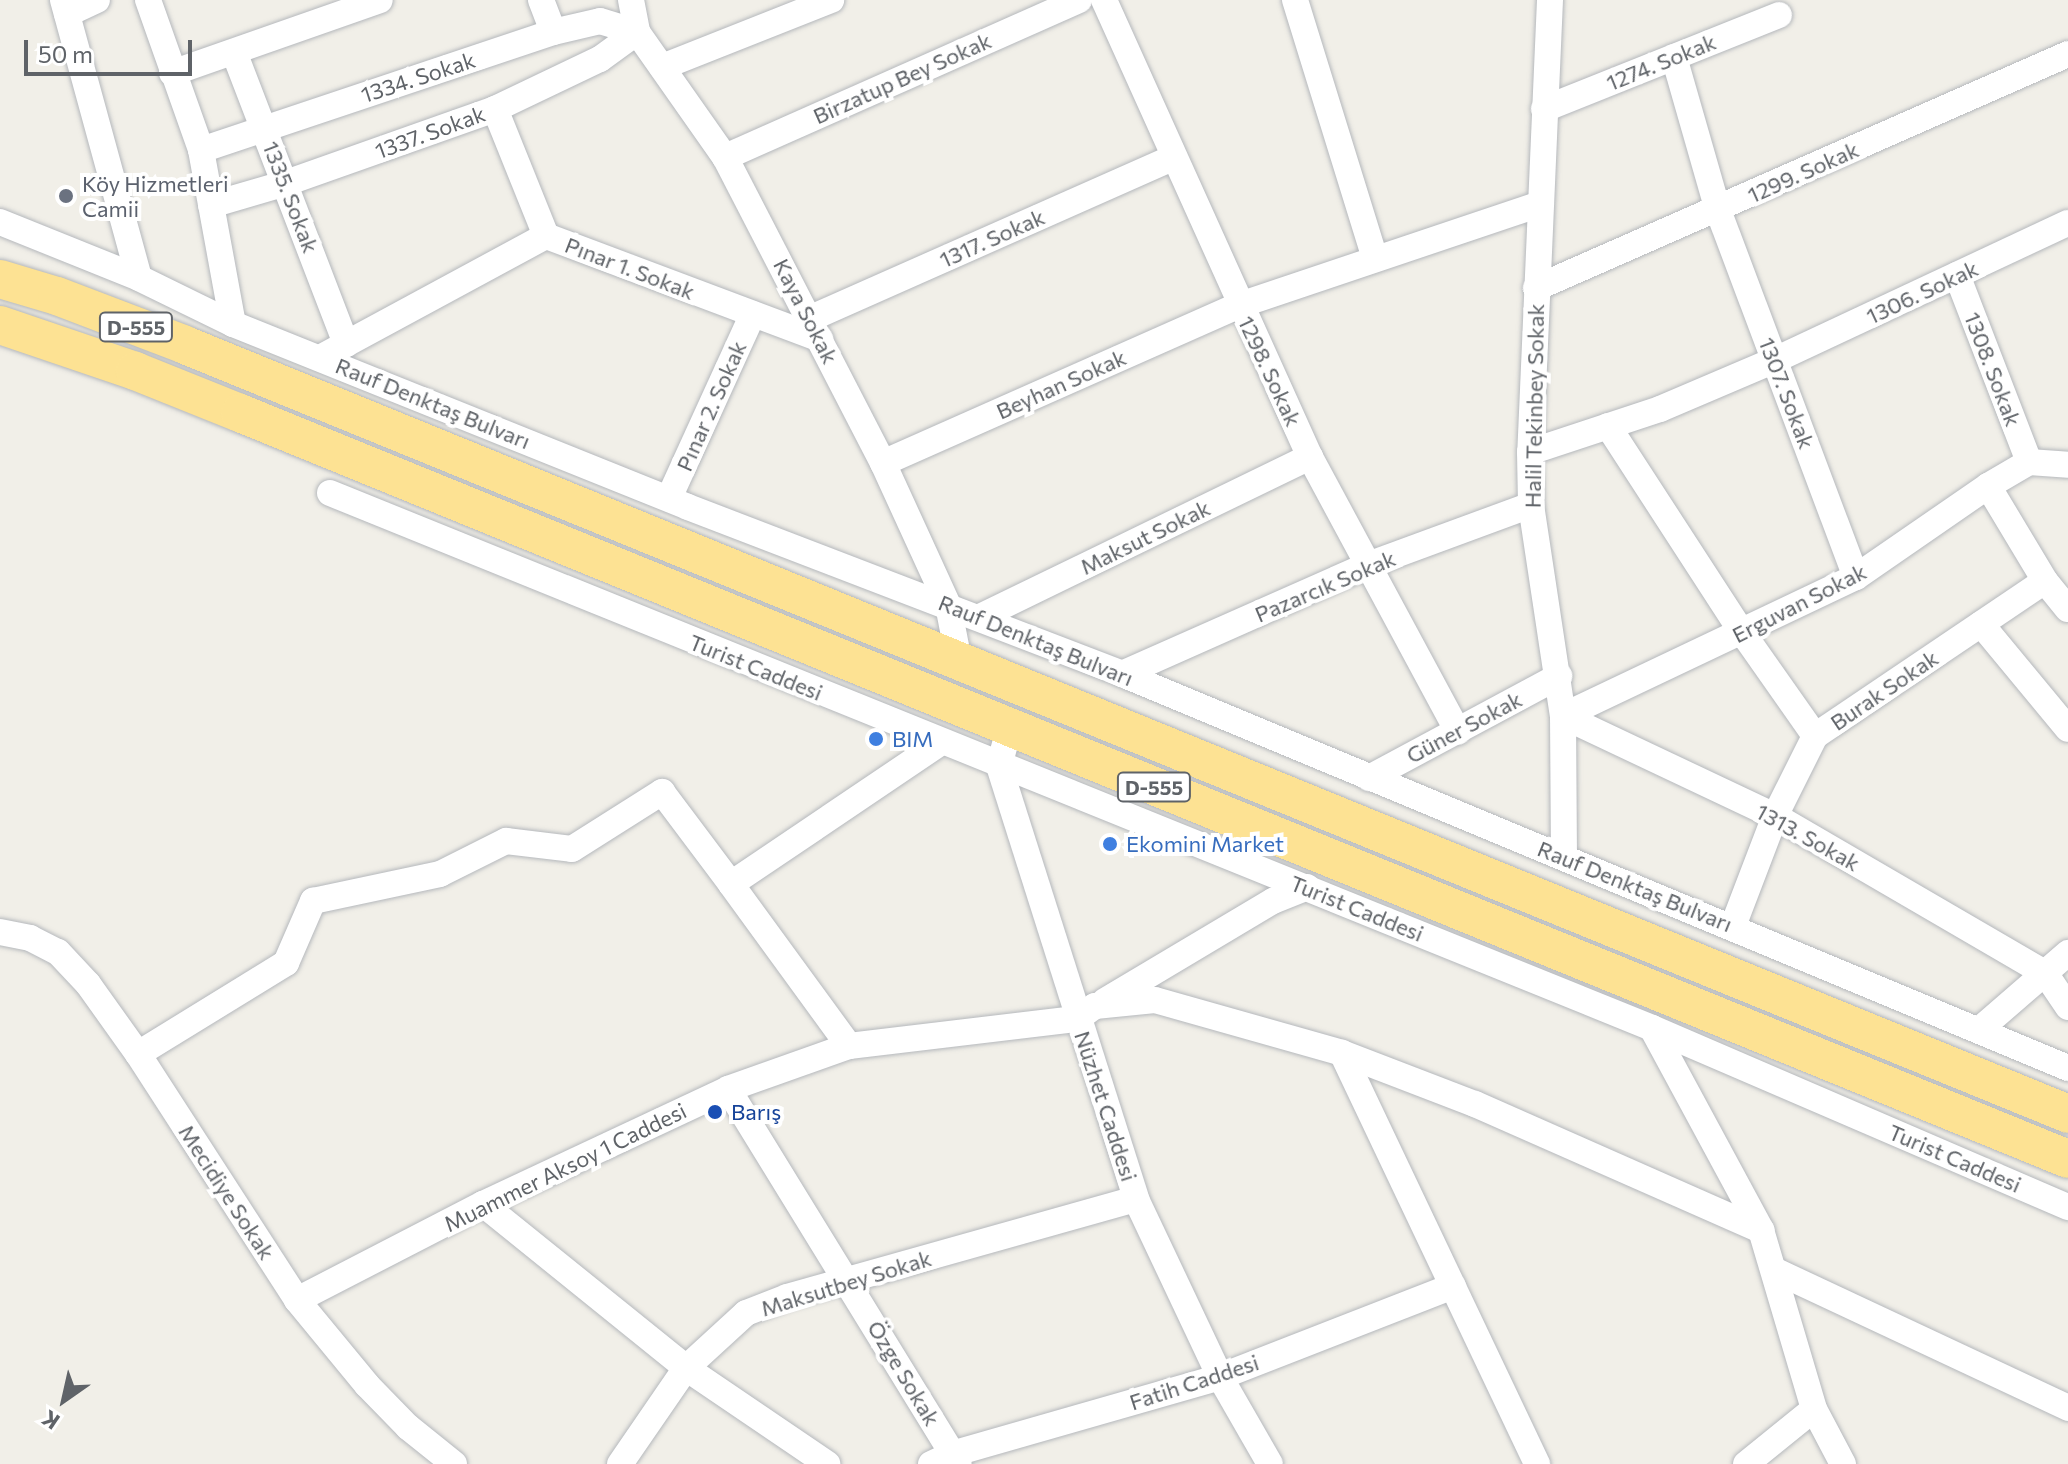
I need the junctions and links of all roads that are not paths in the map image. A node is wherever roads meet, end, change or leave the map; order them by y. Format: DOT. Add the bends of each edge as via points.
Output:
graph roads {
  1 [pos="97,0"];
  2 [pos="148,0"];
  3 [pos="380,0"];
  4 [pos="541,0"];
  5 [pos="631,0"];
  6 [pos="831,0"];
  7 [pos="1079,0"];
  8 [pos="1104,0"];
  9 [pos="1295,0"];
  10 [pos="1550,0"];
  11 [pos="65,7"];
  12 [pos="1779,15"];
  13 [pos="553,32"];
  14 [pos="637,32"];
  15 [pos="234,52"];
  16 [pos="2068,54"];
  17 [pos="1674,57"];
  18 [pos="662,67"];
  19 [pos="172,73"];
  20 [pos="495,109"];
  21 [pos="1544,109"];
  22 [pos="265,128"];
  23 [pos="201,150"];
  24 [pos="725,157"];
  25 [pos="1174,157"];
  26 [pos="286,183"];
  27 [pos="1540,204"];
  28 [pos="211,205"];
  29 [pos="1718,210"];
  30 [pos="0,222"];
  31 [pos="2068,223"];
  32 [pos="546,236"];
  33 [pos="1375,259"];
  34 [pos="1957,275"];
  35 [pos="139,278"];
  36 [pos="0,279"];
  37 [pos="1536,288"];
  38 [pos="1240,305"];
  39 [pos="753,314"];
  40 [pos="233,324"];
  41 [pos="0,325"];
  42 [pos="815,329"];
  43 [pos="346,344"];
  44 [pos="316,356"];
  45 [pos="1775,360"];
  46 [pos="270,382"];
  47 [pos="1608,426"];
  48 [pos="1530,452"];
  49 [pos="1310,457"];
  50 [pos="2029,462"];
  51 [pos="883,463"];
  52 [pos="2068,465"];
  53 [pos="1988,486"];
  54 [pos="330,493"];
  55 [pos="669,498"];
  56 [pos="1531,505"];
  57 [pos="531,533"];
  58 [pos="1368,565"];
  59 [pos="517,570"];
  60 [pos="1856,577"];
  61 [pos="2045,581"];
  62 [pos="948,605"];
  63 [pos="2068,609"];
  64 [pos="980,617"];
  65 [pos="1981,624"];
  66 [pos="1742,632"];
  67 [pos="959,661"];
  68 [pos="1122,674"];
  69 [pos="1559,676"];
  70 [pos="1563,716"];
  71 [pos="1009,729"];
  72 [pos="2068,729"];
  73 [pos="1458,732"];
  74 [pos="1815,736"];
  75 [pos="940,743"];
  76 [pos="999,766"];
  77 [pos="1369,778"];
  78 [pos="1775,816"];
  79 [pos="1564,857"];
  80 [pos="731,884"];
  81 [pos="1307,887"];
  82 [pos="1733,926"];
  83 [pos="0,932"];
  84 [pos="2068,953"];
  85 [pos="2045,973"];
  86 [pos="2068,1007"];
  87 [pos="1086,1013"];
  88 [pos="1652,1028"];
  89 [pos="1979,1030"];
  90 [pos="849,1046"];
  91 [pos="1342,1053"];
  92 [pos="138,1054"];
  93 [pos="2068,1068"];
  94 [pos="728,1089"];
  95 [pos="2068,1114"];
  96 [pos="2068,1159"];
  97 [pos="1136,1199"];
  98 [pos="483,1204"];
  99 [pos="2068,1207"];
  100 [pos="1761,1230"];
  101 [pos="1776,1271"];
  102 [pos="848,1280"];
  103 [pos="1453,1286"];
  104 [pos="297,1300"];
  105 [pos="686,1368"];
  106 [pos="1220,1377"];
  107 [pos="2068,1408"];
  108 [pos="1814,1409"];
  109 [pos="947,1461"];
  110 [pos="454,1464"];
  111 [pos="620,1464"];
  112 [pos="827,1464"];
  113 [pos="1270,1464"];
  114 [pos="1537,1464"];
  115 [pos="1746,1464"];
  116 [pos="1843,1464"];
  1 -- 11 [label="street"];
  2 -- 19 [label="street"];
  3 -- 15 [label="street"];
  4 -- 13 [label="street"];
  5 -- 14 [label="street"];
  6 -- 18 [label="street"];
  7 -- 24 [label="street, Birzatup Bey Sokak"];
  8 -- 25 [label="street, 1298. Sokak"];
  9 -- 33 [label="street"];
  10 -- 21 [label="street, Halil Tekinbey Sokak"];
  11 -- 35 [label="street"];
  12 -- 17 [label="street, 1274. Sokak"];
  13 -- 14 [label="street, 1334. Sokak" via="600,21"];
  13 -- 22 [label="street, 1334. Sokak"];
  14 -- 18 [label="street, Kaya Sokak"];
  14 -- 20 [label="street, 1337. Sokak" via="600,59"];
  15 -- 19 [label="street"];
  15 -- 22 [label="street, 1335. Sokak"];
  16 -- 29 [label="street, 1299. Sokak"];
  17 -- 21 [label="street, 1274. Sokak"];
  17 -- 29 [label="street, 1307. Sokak"];
  18 -- 24 [label="street, Kaya Sokak"];
  19 -- 23 [label="street"];
  20 -- 26 [label="street, 1337. Sokak"];
  20 -- 32 [label="street"];
  21 -- 27 [label="street, Halil Tekinbey Sokak"];
  22 -- 23 [label="street, 1334. Sokak"];
  22 -- 26 [label="street, 1335. Sokak"];
  23 -- 28 [label="street"];
  24 -- 42 [label="street, Kaya Sokak"];
  25 -- 38 [label="street, 1298. Sokak"];
  25 -- 42 [label="street, 1317. Sokak"];
  26 -- 28 [label="street, 1337. Sokak"];
  26 -- 43 [label="street, 1335. Sokak"];
  27 -- 33 [label="street, Beyhan Sokak"];
  27 -- 37 [label="street, Halil Tekinbey Sokak"];
  28 -- 40 [label="street"];
  29 -- 37 [label="street, 1299. Sokak"];
  29 -- 45 [label="street, 1307. Sokak"];
  30 -- 35 [label="street, Rauf Denktaş Bulvarı"];
  31 -- 34 [label="street, 1306. Sokak"];
  32 -- 39 [label="street, Pınar 1. Sokak"];
  32 -- 43 [label="street, Pınar 1. Sokak"];
  33 -- 38 [label="street, Beyhan Sokak"];
  34 -- 45 [label="street, 1306. Sokak"];
  34 -- 50 [label="street, 1308. Sokak"];
  35 -- 40 [label="street, Rauf Denktaş Bulvarı"];
  36 -- 46 [label="highway, Rauf Denktaş Bulvarı / D-555" via="57,296"];
  37 -- 48 [label="street, Halil Tekinbey Sokak"];
  38 -- 49 [label="street, 1298. Sokak"];
  38 -- 51 [label="street, Beyhan Sokak"];
  39 -- 42 [label="street, Pınar 1. Sokak"];
  39 -- 55 [label="street, Pınar 2. Sokak"];
  40 -- 44 [label="street, Rauf Denktaş Bulvarı"];
  41 -- 57 [label="highway, D-555" via="135,371"];
  42 -- 51 [label="street, Kaya Sokak"];
  43 -- 44 [label="street, Pınar 1. Sokak"];
  44 -- 46 [label="street, Pınar 1. Sokak"];
  44 -- 55 [label="street, Rauf Denktaş Bulvarı"];
  45 -- 47 [label="street"];
  45 -- 60 [label="street, 1307. Sokak"];
  46 -- 67 [label="highway, Rauf Denktaş Bulvarı / D-555"];
  47 -- 48 [label="street"];
  47 -- 66 [label="street"];
  48 -- 56 [label="street, Halil Tekinbey Sokak"];
  49 -- 58 [label="street, 1298. Sokak"];
  49 -- 64 [label="street, Maksut Sokak"];
  50 -- 52 [label="street"];
  50 -- 53 [label="street, Erguvan Sokak"];
  51 -- 62 [label="street, Kaya Sokak"];
  53 -- 60 [label="street, Erguvan Sokak"];
  53 -- 61 [label="street"];
  54 -- 59 [label="street, Turist Caddesi"];
  55 -- 62 [label="street, Rauf Denktaş Bulvarı"];
  56 -- 58 [label="street, Pazarcık Sokak"];
  56 -- 69 [label="street, Halil Tekinbey Sokak"];
  57 -- 59 [label="street"];
  57 -- 71 [label="highway, D-555"];
  58 -- 68 [label="street, Pazarcık Sokak"];
  58 -- 73 [label="street, 1298. Sokak"];
  59 -- 75 [label="street, Turist Caddesi"];
  60 -- 66 [label="street, Erguvan Sokak"];
  61 -- 63 [label="street"];
  61 -- 65 [label="street, Burak Sokak"];
  62 -- 64 [label="street, Rauf Denktaş Bulvarı"];
  62 -- 67 [label="street, Kaya Sokak"];
  64 -- 68 [label="street, Rauf Denktaş Bulvarı"];
  65 -- 72 [label="street"];
  65 -- 74 [label="street, Burak Sokak"];
  66 -- 70 [label="street, Erguvan Sokak"];
  66 -- 74 [label="street"];
  67 -- 95 [label="highway, Rauf Denktaş Bulvarı / D-555"];
  68 -- 77 [label="street, Rauf Denktaş Bulvarı"];
  69 -- 70 [label="street, Halil Tekinbey Sokak"];
  69 -- 73 [label="street, Güner Sokak"];
  70 -- 78 [label="street, 1313. Sokak"];
  70 -- 79 [label="street, Halil Tekinbey Sokak"];
  71 -- 76 [label="street"];
  71 -- 96 [label="highway, D-555"];
  73 -- 77 [label="street, Güner Sokak"];
  74 -- 78 [label="street, Burak Sokak"];
  75 -- 76 [label="street, Turist Caddesi"];
  75 -- 80 [label="street"];
  76 -- 81 [label="street, Turist Caddesi"];
  76 -- 87 [label="street, Nüzhet Caddesi"];
  77 -- 79 [label="street, Rauf Denktaş Bulvarı"];
  78 -- 82 [label="street, Burak Sokak"];
  78 -- 85 [label="street, 1313. Sokak"];
  79 -- 82 [label="street, Rauf Denktaş Bulvarı"];
  80 -- 90 [label="street"];
  80 -- 92 [label="street" via="662,792 572,849 506,841 440,874 313,901 286,963"];
  81 -- 87 [label="street" via="1273,901"];
  81 -- 88 [label="street, Turist Caddesi"];
  82 -- 89 [label="street, Rauf Denktaş Bulvarı"];
  83 -- 92 [label="street, Mecidiye Sokak" via="30,938 58,952"];
  84 -- 85 [label="street"];
  85 -- 86 [label="street"];
  85 -- 89 [label="street"];
  87 -- 90 [label="street, Muammer Aksoy 1 Caddesi"];
  87 -- 91 [label="street, Muammer Aksoy 1 Caddesi" via="1155,1000"];
  87 -- 97 [label="street, Nüzhet Caddesi"];
  88 -- 99 [label="street, Turist Caddesi"];
  88 -- 100 [label="street"];
  89 -- 93 [label="street, Rauf Denktaş Bulvarı"];
  90 -- 94 [label="street, Muammer Aksoy 1 Caddesi"];
  91 -- 100 [label="street, Muammer Aksoy 1 Caddesi" via="1475,1104"];
  91 -- 103 [label="street"];
  92 -- 104 [label="street, Mecidiye Sokak"];
  94 -- 98 [label="street, Muammer Aksoy 1 Caddesi"];
  94 -- 102 [label="street, Özge Sokak"];
  97 -- 102 [label="street, Maksutbey Sokak"];
  97 -- 106 [label="street, Nüzhet Caddesi"];
  98 -- 104 [label="street, Muammer Aksoy 1 Caddesi"];
  98 -- 105 [label="street"];
  100 -- 101 [label="street"];
  101 -- 107 [label="street"];
  101 -- 108 [label="street"];
  102 -- 105 [label="street, Maksutbey Sokak" via="746,1313"];
  102 -- 109 [label="street, Özge Sokak"];
  103 -- 106 [label="street, Fatih Caddesi"];
  103 -- 114 [label="street"];
  104 -- 110 [label="street, Mecidiye Sokak" via="367,1385"];
  105 -- 111 [label="street, Maksutbey Sokak"];
  105 -- 112 [label="street"];
  106 -- 109 [label="street, Fatih Caddesi"];
  106 -- 113 [label="street, Nüzhet Caddesi"];
  108 -- 115 [label="street"];
  108 -- 116 [label="street"];
}
